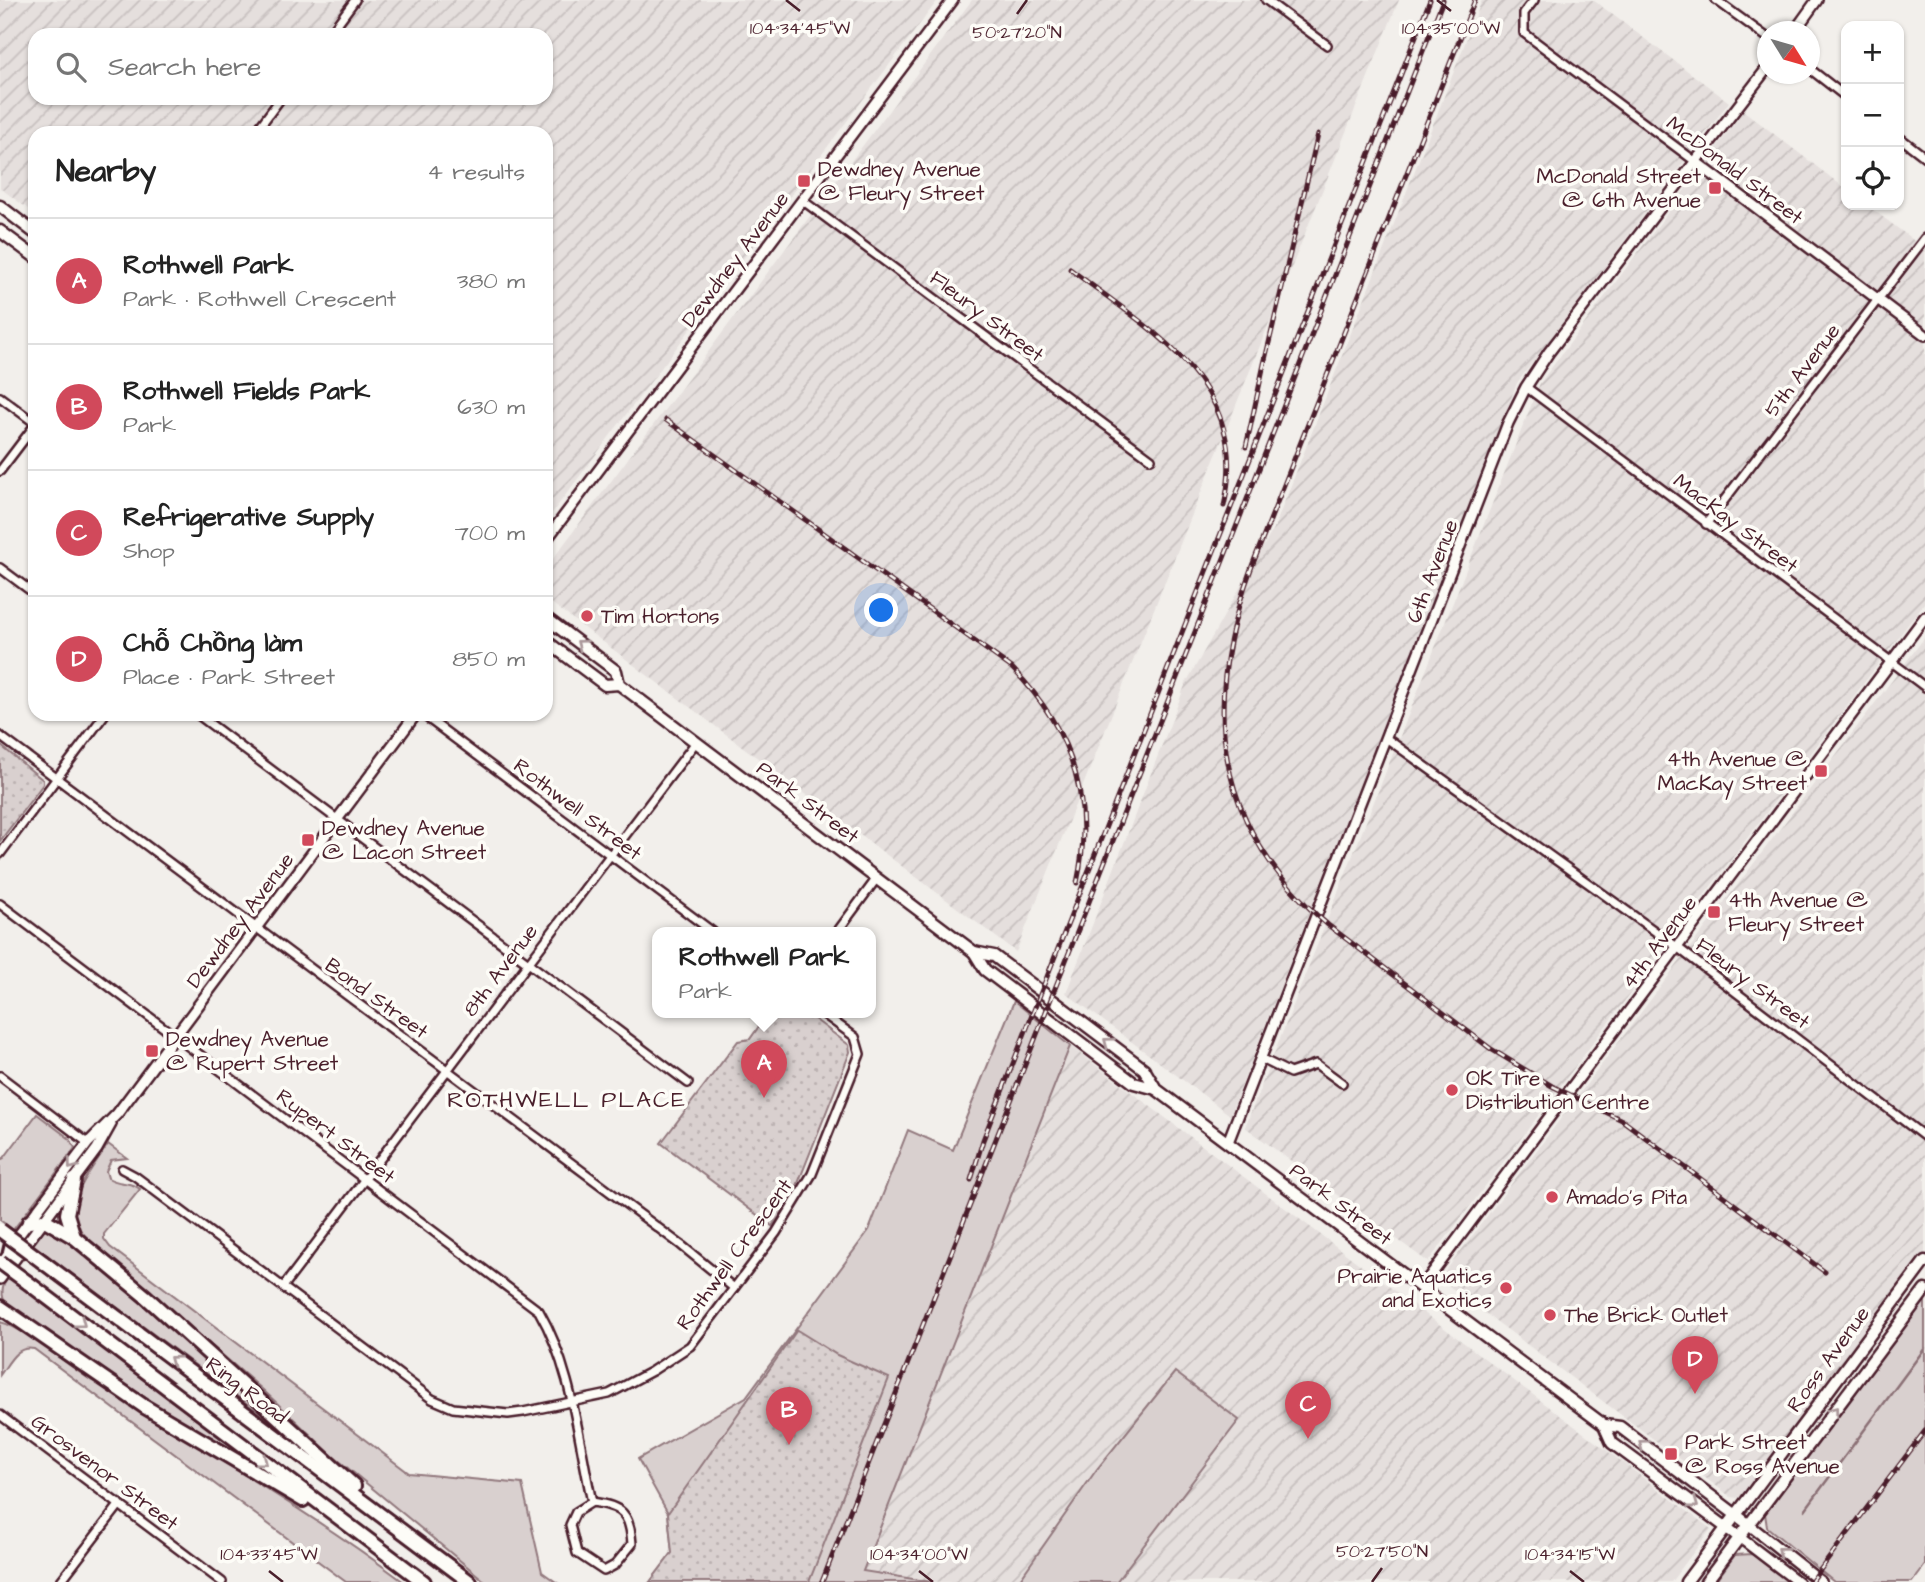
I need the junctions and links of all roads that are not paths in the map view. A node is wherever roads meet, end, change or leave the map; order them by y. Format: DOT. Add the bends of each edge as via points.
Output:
graph roads {
  1 [pos="355,0"];
  2 [pos="953,0"];
  3 [pos="1266,0"];
  4 [pos="1534,0"];
  5 [pos="1716,0"];
  6 [pos="1817,0"];
  7 [pos="1802,21"];
  8 [pos="334,28"];
  9 [pos="1757,30"];
  10 [pos="1327,45"];
  11 [pos="1820,77"];
  12 [pos="1757,82"];
  13 [pos="1841,93"];
  14 [pos="276,105"];
  15 [pos="260,126"];
  16 [pos="1904,141"];
  17 [pos="1925,157"];
  18 [pos="1696,162"];
  19 [pos="802,200"];
  20 [pos="0,206"];
  21 [pos="28,228"];
  22 [pos="0,231"];
  23 [pos="1925,238"];
  24 [pos="28,252"];
  25 [pos="1878,299"];
  26 [pos="1925,335"];
  27 [pos="1526,387"];
  28 [pos="0,397"];
  29 [pos="28,419"];
  30 [pos="28,433"];
  31 [pos="1151,459"];
  32 [pos="0,471"];
  33 [pos="1706,524"];
  34 [pos="553,531"];
  35 [pos="0,568"];
  36 [pos="28,589"];
  37 [pos="1925,617"];
  38 [pos="553,623"];
  39 [pos="553,646"];
  40 [pos="1892,662"];
  41 [pos="619,684"];
  42 [pos="1925,687"];
  43 [pos="101,721"];
  44 [pos="206,721"];
  45 [pos="411,721"];
  46 [pos="431,721"];
  47 [pos="0,736"];
  48 [pos="1387,738"];
  49 [pos="696,742"];
  50 [pos="57,779"];
  51 [pos="337,819"];
  52 [pos="0,854"];
  53 [pos="610,855"];
  54 [pos="877,878"];
  55 [pos="0,904"];
  56 [pos="706,927"];
  57 [pos="841,927"];
  58 [pos="256,928"];
  59 [pos="1677,947"];
  60 [pos="974,951"];
  61 [pos="528,963"];
  62 [pos="829,1018"];
  63 [pos="175,1037"];
  64 [pos="1260,1058"];
  65 [pos="446,1070"];
  66 [pos="0,1076"];
  67 [pos="688,1083"];
  68 [pos="1342,1083"];
  69 [pos="1156,1089"];
  70 [pos="117,1114"];
  71 [pos="1925,1137"];
  72 [pos="1228,1142"];
  73 [pos="88,1143"];
  74 [pos="122,1169"];
  75 [pos="364,1179"];
  76 [pos="74,1180"];
  77 [pos="45,1220"];
  78 [pos="29,1222"];
  79 [pos="0,1230"];
  80 [pos="74,1237"];
  81 [pos="12,1243"];
  82 [pos="0,1261"];
  83 [pos="1925,1261"];
  84 [pos="0,1269"];
  85 [pos="0,1279"];
  86 [pos="283,1287"];
  87 [pos="734,1288"];
  88 [pos="1421,1288"];
  89 [pos="1925,1290"];
  90 [pos="0,1307"];
  91 [pos="6,1315"];
  92 [pos="572,1403"];
  93 [pos="0,1415"];
  94 [pos="1604,1425"];
  95 [pos="592,1502"];
  96 [pos="120,1504"];
  97 [pos="1737,1515"];
  98 [pos="1748,1524"];
  99 [pos="352,1528"];
  100 [pos="1727,1528"];
  101 [pos="405,1534"];
  102 [pos="1739,1537"];
  103 [pos="60,1582"];
  104 [pos="222,1582"];
  105 [pos="424,1582"];
  106 [pos="470,1582"];
  107 [pos="1686,1582"];
  108 [pos="1706,1582"];
  109 [pos="1798,1582"];
  110 [pos="1821,1582"];
  1 -- 8 [label="street"];
  2 -- 19 [label="street, Dewdney Avenue"];
  3 -- 10 [label="street"];
  4 -- 18 [label="street, McDonald Street" via="1524,13 1524,33"];
  5 -- 9 [label="street"];
  6 -- 7 [label="street"];
  11 -- 13 [label="street"];
  12 -- 18 [label="street, 6th Avenue"];
  14 -- 15 [label="street"];
  16 -- 17 [label="street"];
  18 -- 25 [label="street, McDonald Street"];
  18 -- 27 [label="street, 6th Avenue"];
  19 -- 31 [label="street, Fleury Street"];
  19 -- 34 [label="street, Dewdney Avenue"];
  20 -- 21 [label="main road"];
  22 -- 24 [label="main road"];
  23 -- 25 [label="street, 5th Avenue"];
  25 -- 26 [label="street, McDonald Street"];
  25 -- 33 [label="street, 5th Avenue"];
  27 -- 33 [label="street, MacKay Street"];
  27 -- 48 [label="street, 6th Avenue"];
  28 -- 29 [label="street"];
  30 -- 32 [label="street"];
  33 -- 40 [label="street, MacKay Street"];
  35 -- 36 [label="street"];
  37 -- 40 [label="street, 4th Avenue"];
  41 -- 38 [label="main road, Park Street, one-way" via="616,671"];
  39 -- 41 [label="main road, Park Street" via="605,685"];
  40 -- 42 [label="street, MacKay Street"];
  40 -- 59 [label="street, 4th Avenue"];
  41 -- 49 [label="main road, Park Street"];
  43 -- 50 [label="street"];
  44 -- 51 [label="street"];
  45 -- 51 [label="street, Dewdney Avenue"];
  46 -- 53 [label="street, Rothwell Street"];
  47 -- 50 [label="street, Bond Street"];
  48 -- 59 [label="street, Fleury Street"];
  48 -- 64 [label="street, 6th Avenue"];
  49 -- 53 [label="street, 8th Avenue"];
  49 -- 54 [label="main road, Park Street"];
  50 -- 52 [label="street"];
  50 -- 58 [label="street, Bond Street"];
  51 -- 58 [label="street, Dewdney Avenue"];
  51 -- 61 [label="street"];
  53 -- 56 [label="street, Rothwell Street"];
  53 -- 61 [label="street, 8th Avenue"];
  54 -- 57 [label="street"];
  54 -- 60 [label="main road, Park Street"];
  55 -- 63 [label="street, Rupert Street"];
  58 -- 63 [label="street, Dewdney Avenue"];
  58 -- 65 [label="street, Bond Street"];
  59 -- 71 [label="street, Fleury Street"];
  59 -- 88 [label="street, 4th Avenue"];
  69 -- 60 [label="main road, Park Street, one-way" via="1144,1069 994,956"];
  60 -- 69 [label="main road, Park Street" via="985,970 1134,1083"];
  61 -- 65 [label="street, 8th Avenue"];
  61 -- 67 [label="street"];
  62 -- 87 [label="street, Rothwell Crescent" via="855,1037 860,1055 812,1174 776,1233"];
  63 -- 70 [label="street, Dewdney Avenue"];
  63 -- 75 [label="street, Rupert Street"];
  64 -- 68 [label="street" via="1290,1073 1316,1064"];
  64 -- 72 [label="street, 6th Avenue"];
  65 -- 75 [label="street, 8th Avenue"];
  65 -- 87 [label="street, Bond Street"];
  66 -- 73 [label="street"];
  69 -- 72 [label="main road, Park Street"];
  70 -- 73 [label="street, Dewdney Avenue"];
  70 -- 76 [label="street, Dewdney Avenue"];
  72 -- 88 [label="main road, Park Street"];
  73 -- 78 [label="street, Dewdney Avenue, one-way"];
  74 -- 86 [label="street, Rothwell Crescent"];
  75 -- 86 [label="street, 8th Avenue"];
  75 -- 92 [label="street, Rupert Street" via="538,1311 554,1337"];
  76 -- 77 [label="street, Dewdney Avenue"];
  76 -- 80 [label="highway" via="67,1214"];
  77 -- 78 [label="highway"];
  77 -- 80 [label="highway"];
  77 -- 85 [label="street, Dewdney Avenue"];
  78 -- 81 [label="street, Dewdney Avenue"];
  101 -- 79 [label="highway, Ring Road, one-way, bridge"];
  80 -- 101 [label="highway" via="198,1343"];
  81 -- 82 [label="street, Dewdney Avenue"];
  81 -- 84 [label="highway"];
  82 -- 99 [label="highway, one-way, bridge"];
  83 -- 97 [label="main road, Ross Avenue"];
  86 -- 92 [label="street, Rothwell Crescent" via="442,1406 508,1414"];
  87 -- 92 [label="street, Rothwell Crescent" via="690,1346 608,1394"];
  88 -- 94 [label="main road, Park Street"];
  98 -- 89 [label="main road, Ross Avenue, one-way"];
  90 -- 91 [label="highway"];
  91 -- 99 [label="highway" via="145,1407"];
  92 -- 95 [label="street, Rupert Street"];
  93 -- 96 [label="street, Grosvenor Street"];
  97 -- 94 [label="main road, Park Street, one-way" via="1620,1427"];
  94 -- 100 [label="main road, Park Street, one-way" via="1612,1443"];
  95 -- 95 [label="street" via="576,1512 569,1525 578,1553 604,1571 632,1544 631,1528 621,1509"];
  96 -- 103 [label="street"];
  96 -- 104 [label="street, Grosvenor Street"];
  97 -- 98 [label="main road, Park Street"];
  97 -- 100 [label="main road, Ross Avenue"];
  98 -- 102 [label="main road, Ross Avenue"];
  110 -- 98 [label="street, Park Street, one-way"];
  99 -- 105 [label="highway"];
  100 -- 102 [label="main road, Park Street"];
  100 -- 107 [label="main road, Ross Avenue"];
  101 -- 106 [label="highway, Ring Road"];
  102 -- 108 [label="main road, Ross Avenue"];
  102 -- 109 [label="street, Park Street"];
}
